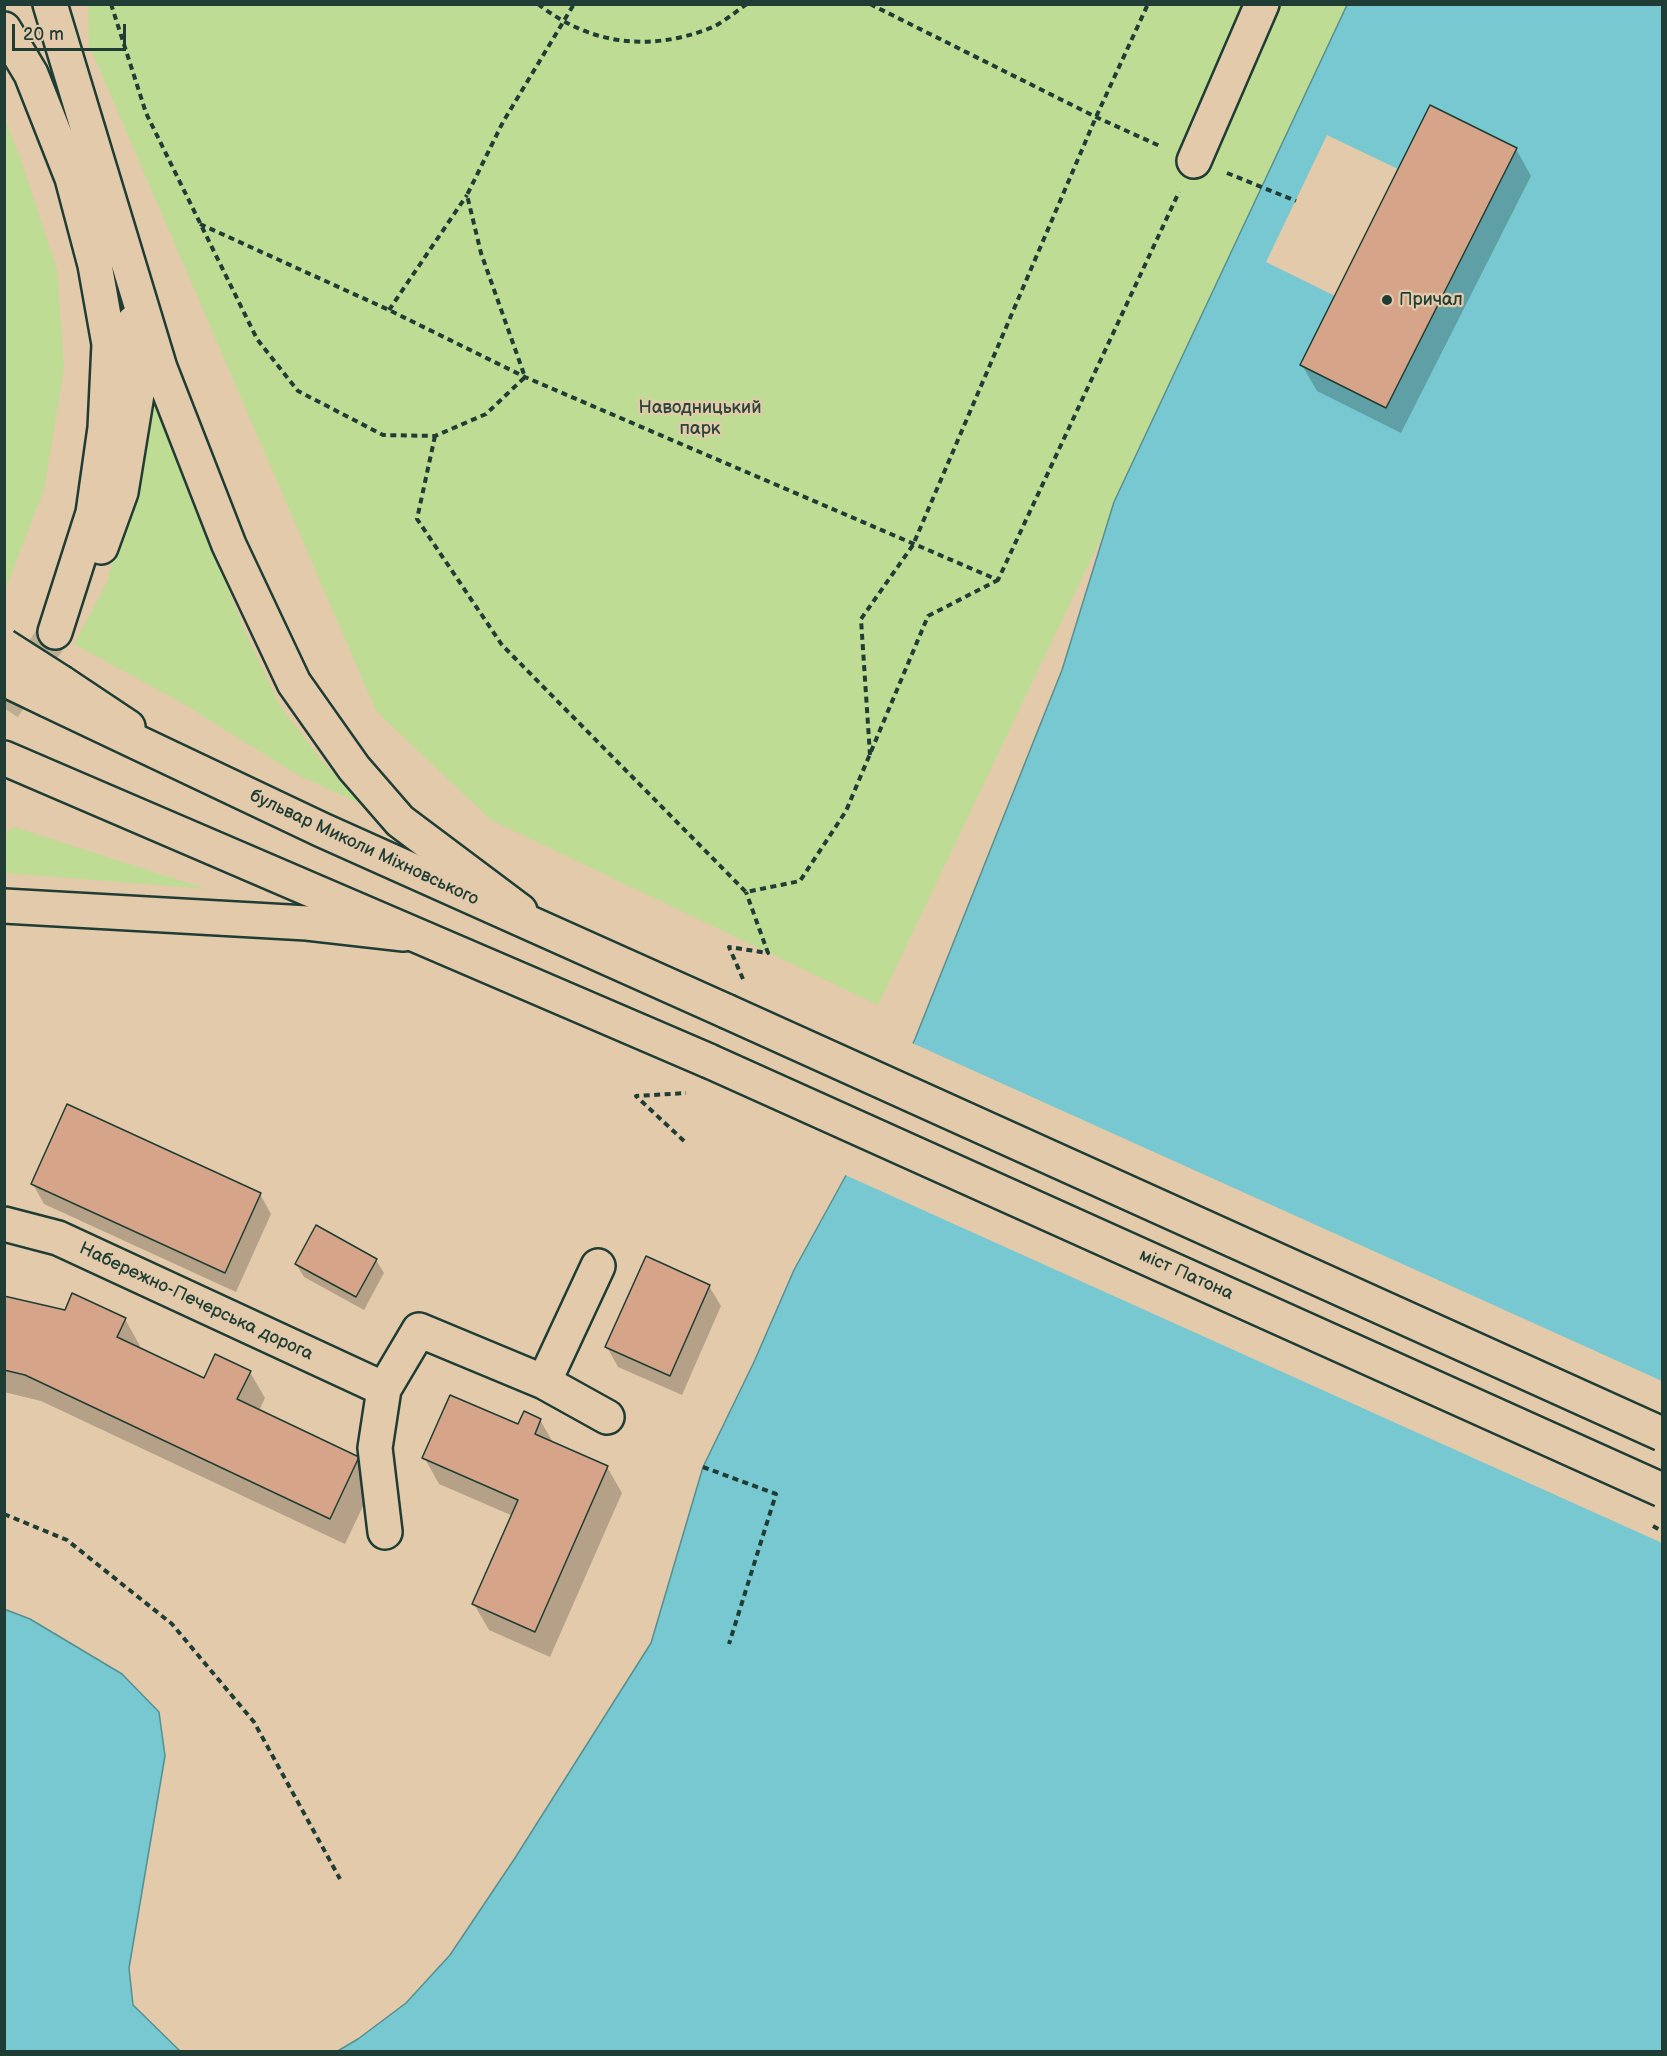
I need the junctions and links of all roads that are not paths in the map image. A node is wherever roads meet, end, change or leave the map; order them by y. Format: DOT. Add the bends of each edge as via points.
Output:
graph roads {
  1 [pos="50,4"];
  2 [pos="1262,4"];
  3 [pos="4,28"];
  4 [pos="1194,161"];
  5 [pos="132,281"];
  6 [pos="4,646"];
  7 [pos="4,680"];
  8 [pos="55,692"];
  9 [pos="5,758"];
  10 [pos="4,906"];
  11 [pos="550,934"];
  12 [pos="413,935"];
  13 [pos="4,1224"];
  14 [pos="598,1266"];
  15 [pos="544,1382"];
  16 [pos="384,1389"];
  17 [pos="607,1417"];
  18 [pos="1662,1434"];
  19 [pos="1662,1490"];
  20 [pos="385,1532"];
  1 -- 5 [label="main road"];
  2 -- 4 [label="main road"];
  3 -- 5 [label="main road" via="31,74 72,178 95,265 110,344 105,428 93,513 55,632 108,534 121,492 137,394"];
  5 -- 11 [label="main road" via="160,368 229,545 294,683 354,768 400,821"];
  6 -- 8 [label="main road, bridge"];
  7 -- 8 [label="main road, бульвар Миколи Міхновського, bridge"];
  8 -- 11 [label="main road, бульвар Миколи Міхновського" via="187,766"];
  9 -- 12 [label="main road"];
  10 -- 12 [label="main road" via="307,923"];
  11 -- 18 [label="main road, бульвар Миколи Міхновського, bridge"];
  12 -- 19 [label="main road, міст Патона, bridge" via="708,1061"];
  13 -- 16 [label="main road, Набережно-Печерська дорога" via="58,1238"];
  14 -- 15 [label="main road"];
  15 -- 16 [label="main road" via="419,1330"];
  15 -- 17 [label="main road"];
  16 -- 20 [label="main road" via="375,1448"];
}
